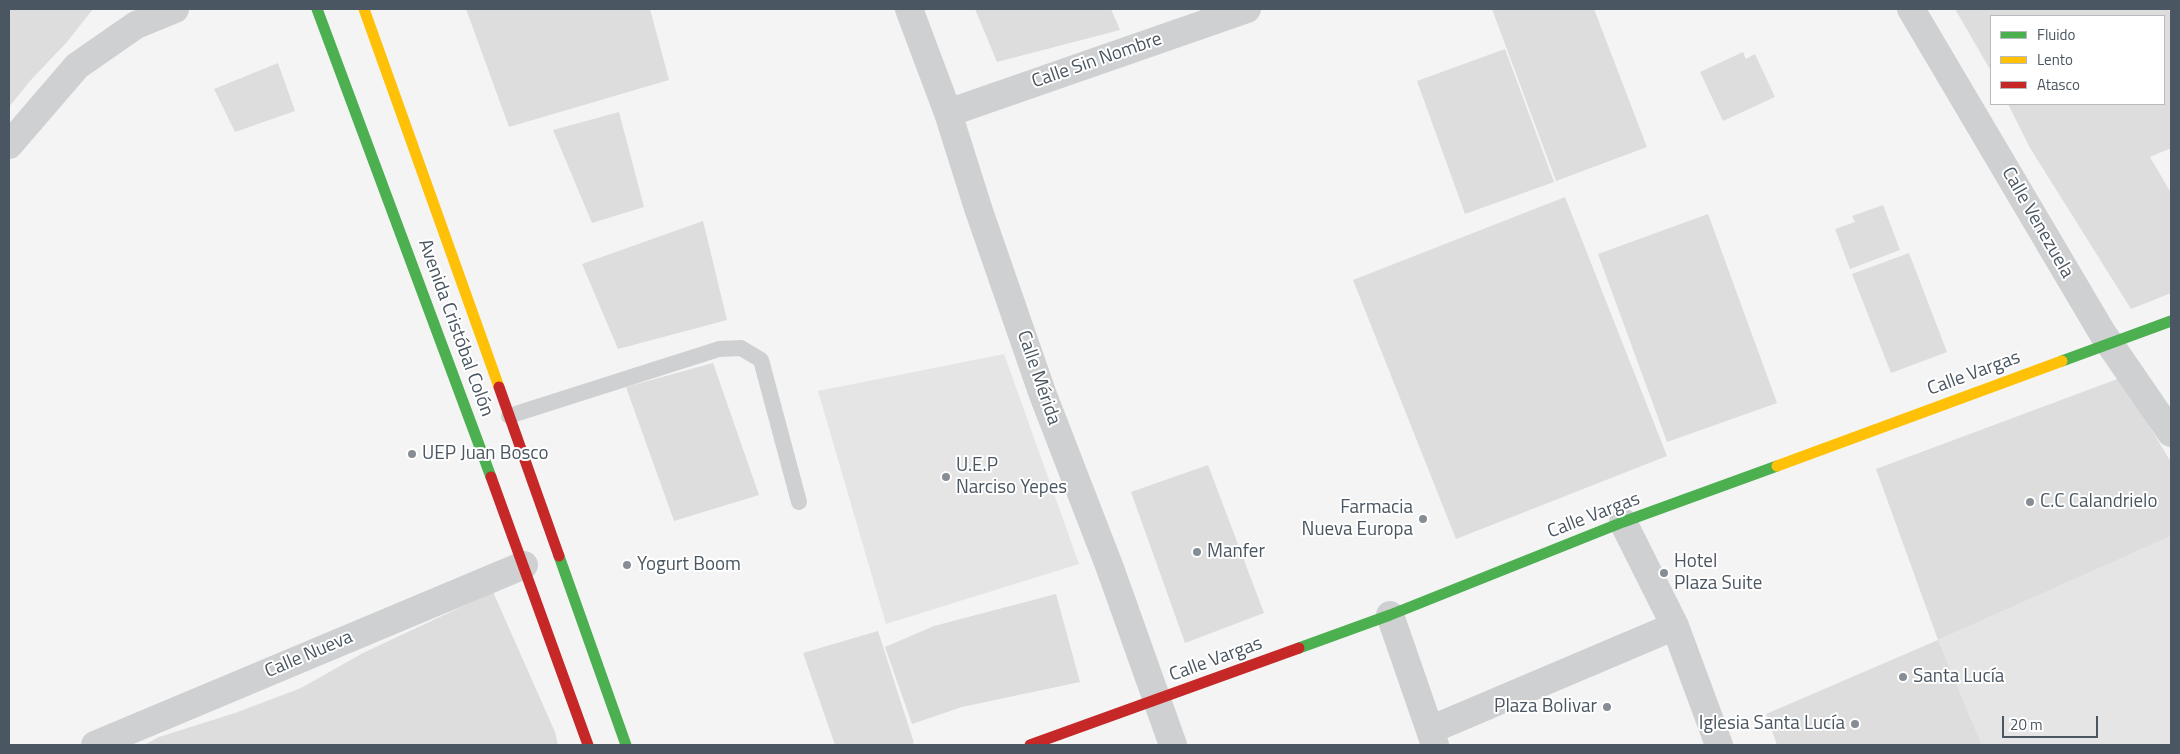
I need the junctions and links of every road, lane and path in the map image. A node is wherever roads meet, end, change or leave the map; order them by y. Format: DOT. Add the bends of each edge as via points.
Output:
graph roads {
  1 [pos="175,9"];
  2 [pos="317,9"];
  3 [pos="364,9"];
  4 [pos="909,9"];
  5 [pos="1246,9"];
  6 [pos="1911,9"];
  7 [pos="133,17"];
  8 [pos="948,113"];
  9 [pos="9,145"];
  10 [pos="2171,320"];
  11 [pos="2108,343"];
  12 [pos="509,416"];
  13 [pos="2171,434"];
  14 [pos="799,502"];
  15 [pos="1623,522"];
  16 [pos="524,565"];
  17 [pos="1390,615"];
  18 [pos="1675,626"];
  19 [pos="1156,700"];
  20 [pos="1432,738"];
  21 [pos="95,745"];
  22 [pos="588,745"];
  23 [pos="626,745"];
  24 [pos="1030,745"];
  25 [pos="1173,745"];
  26 [pos="1719,745"];
  1 -- 7 [label="street"];
  2 -- 16 [label="street, Avenida Cristóbal Colón"];
  3 -- 12 [label="street, Avenida Cristóbal Colón"];
  4 -- 8 [label="street, Calle Mérida"];
  5 -- 8 [label="street, Calle Sin Nombre"];
  6 -- 11 [label="street, Calle Venezuela"];
  7 -- 9 [label="street" via="77,66"];
  8 -- 19 [label="street, Calle Mérida" via="1043,395 1110,568"];
  10 -- 11 [label="street, Calle Vargas"];
  11 -- 13 [label="street, Calle Venezuela"];
  11 -- 15 [label="street, Calle Vargas"];
  12 -- 14 [label="lane" via="719,349 741,348 761,360"];
  12 -- 23 [label="street, Avenida Cristóbal Colón"];
  15 -- 17 [label="street, Calle Vargas"];
  15 -- 18 [label="street"];
  16 -- 21 [label="street, Calle Nueva"];
  16 -- 22 [label="street, Avenida Cristóbal Colón"];
  17 -- 19 [label="street, Calle Vargas"];
  17 -- 20 [label="street"];
  18 -- 20 [label="street"];
  18 -- 26 [label="street"];
  19 -- 24 [label="street, Calle Vargas"];
  19 -- 25 [label="street, Calle Mérida"];
}
